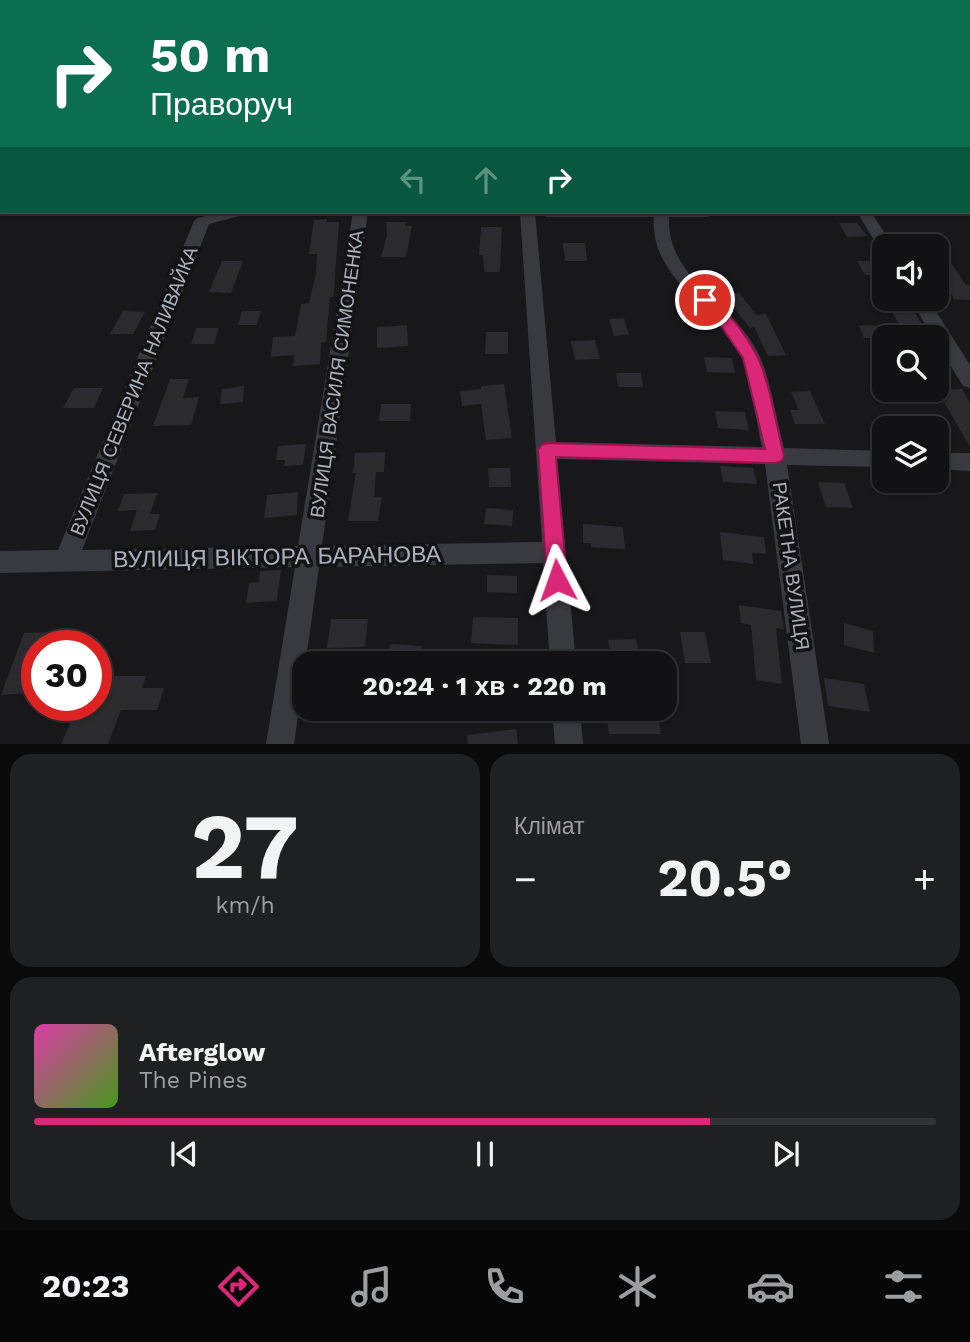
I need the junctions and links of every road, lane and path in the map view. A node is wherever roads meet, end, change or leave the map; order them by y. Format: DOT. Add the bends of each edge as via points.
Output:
graph roads {
  1 [pos="230,214"];
  2 [pos="360,214"];
  3 [pos="527,214"];
  4 [pos="662,214"];
  5 [pos="864,214"];
  6 [pos="877,234"];
  7 [pos="926,311"];
  8 [pos="970,381"];
  9 [pos="547,450"];
  10 [pos="775,456"];
  11 [pos="872,459"];
  12 [pos="949,461"];
  13 [pos="970,462"];
  14 [pos="555,552"];
  15 [pos="311,557"];
  16 [pos="66,561"];
  17 [pos="0,562"];
  18 [pos="562,651"];
  19 [pos="567,721"];
  20 [pos="281,744"];
  21 [pos="569,744"];
  22 [pos="815,744"];
  1 -- 16 [label="street, ВУЛИЦЯ СЕВЕРИНА НАЛИВАЙКА" via="202,221"];
  2 -- 15 [label="street, ВУЛИЦЯ ВАСИЛЯ СИМОНЕНКА"];
  3 -- 9 [label="street"];
  4 -- 10 [label="street, РАКЕТНА ВУЛИЦЯ" via="668,254 685,281 725,320 751,358"];
  5 -- 6 [label="street"];
  7 -- 8 [label="street"];
  9 -- 10 [label="street"];
  9 -- 14 [label="street"];
  10 -- 11 [label="street"];
  10 -- 22 [label="street, РАКЕТНА ВУЛИЦЯ"];
  12 -- 13 [label="street"];
  14 -- 15 [label="street, ВУЛИЦЯ ВІКТОРА БАРАНОВА"];
  14 -- 18 [label="street"];
  15 -- 16 [label="street, ВУЛИЦЯ ВІКТОРА БАРАНОВА"];
  15 -- 20 [label="street, ВУЛИЦЯ ВАСИЛЯ СИМОНЕНКА"];
  16 -- 17 [label="street, ВУЛИЦЯ ВІКТОРА БАРАНОВА"];
  19 -- 21 [label="street"];
}
